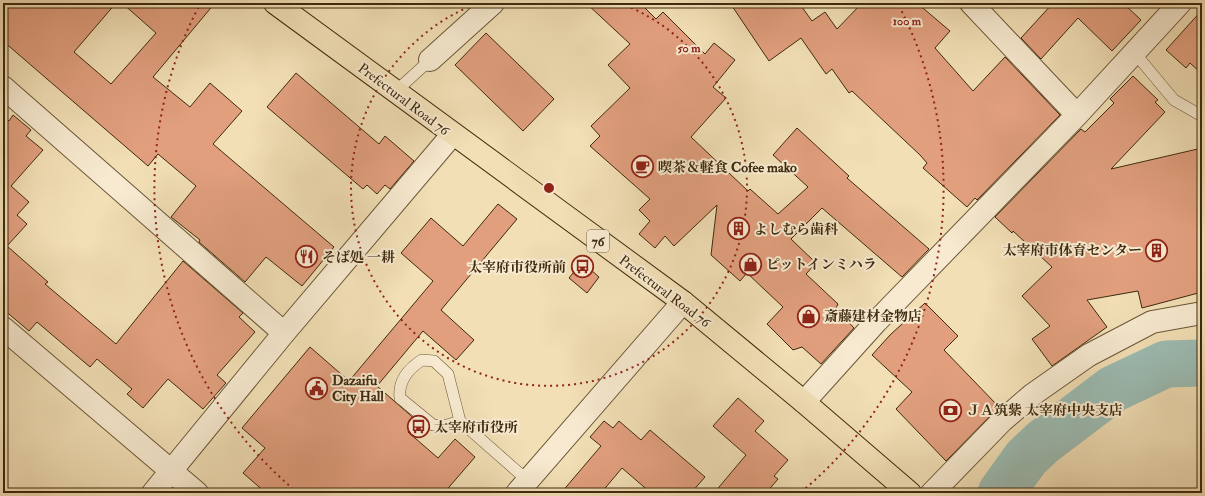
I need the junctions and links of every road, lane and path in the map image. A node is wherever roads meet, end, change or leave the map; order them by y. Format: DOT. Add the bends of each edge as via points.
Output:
graph roads {
  1 [pos="275,3"];
  2 [pos="493,3"];
  3 [pos="971,3"];
  4 [pos="1180,3"];
  5 [pos="1134,52"];
  6 [pos="430,60"];
  7 [pos="3,88"];
  8 [pos="395,92"];
  9 [pos="1077,115"];
  10 [pos="1202,116"];
  11 [pos="452,134"];
  12 [pos="683,302"];
  13 [pos="1202,313"];
  14 [pos="3,328"];
  15 [pos="284,333"];
  16 [pos="804,402"];
  17 [pos="460,421"];
  18 [pos="172,471"];
  19 [pos="522,487"];
  20 [pos="153,493"];
  21 [pos="197,493"];
  22 [pos="910,493"];
  23 [pos="932,493"];
  1 -- 8 [label="main road, Prefectural Road 76 / 76"];
  2 -- 6 [label="street"];
  3 -- 9 [label="street"];
  4 -- 5 [label="street"];
  5 -- 9 [label="street"];
  5 -- 10 [label="lane" via="1174,100"];
  6 -- 8 [label="lane"];
  7 -- 15 [label="street"];
  8 -- 11 [label="main road, Prefectural Road 76 / 76"];
  9 -- 16 [label="street" via="882,316"];
  11 -- 12 [label="main road, Prefectural Road 76 / 76"];
  11 -- 15 [label="street"];
  12 -- 16 [label="main road, Prefectural Road 76 / 76"];
  12 -- 19 [label="street"];
  13 -- 23 [label="street" via="1152,322 1089,355 1032,395 1002,421"];
  14 -- 18 [label="street"];
  15 -- 18 [label="street"];
  16 -- 22 [label="main road, Prefectural Road 76 / 76"];
  17 -- 17 [label="lane" via="444,426 433,425 400,398 402,381 412,366 422,360 434,361 448,374"];
  17 -- 19 [label="lane"];
  18 -- 20 [label="street"];
  18 -- 21 [label="street"];
}
